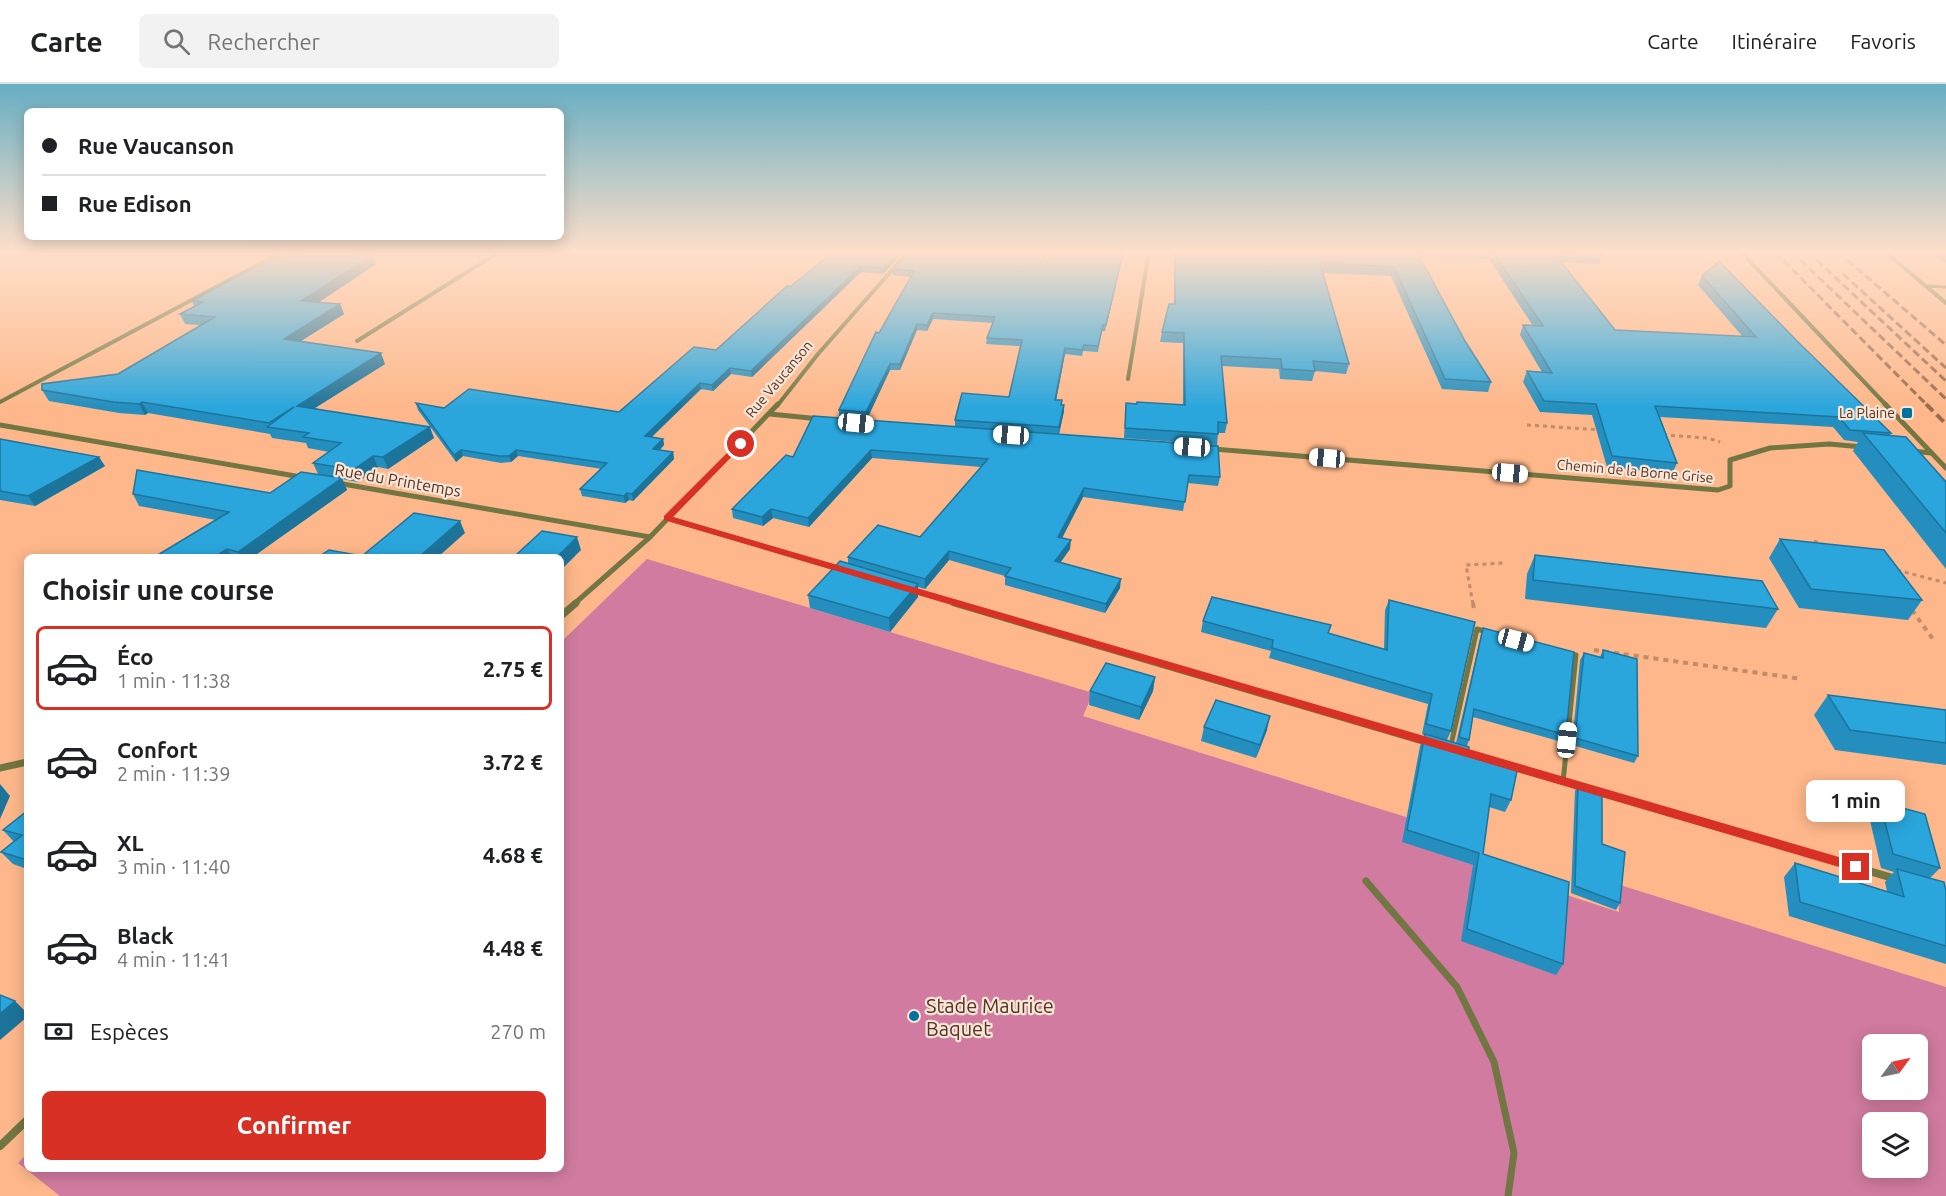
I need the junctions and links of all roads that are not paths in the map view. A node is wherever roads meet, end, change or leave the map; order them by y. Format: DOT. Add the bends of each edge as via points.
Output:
graph roads {
  1 [pos="184,304"];
  2 [pos="416,304"];
  3 [pos="862,304"];
  4 [pos="1140,304"];
  5 [pos="1790,304"];
  6 [pos="357,341"];
  7 [pos="1128,379"];
  8 [pos="0,402"];
  9 [pos="770,414"];
  10 [pos="828,420"];
  11 [pos="0,425"];
  12 [pos="1203,448"];
  13 [pos="1875,448"];
  14 [pos="1909,451"];
  15 [pos="1931,453"];
  16 [pos="1946,468"];
  17 [pos="307,478"];
  18 [pos="331,482"];
  19 [pos="667,518"];
  20 [pos="650,537"];
  21 [pos="842,570"];
  22 [pos="899,586"];
  23 [pos="564,613"];
  24 [pos="1499,635"];
  25 [pos="1565,652"];
  26 [pos="1450,749"];
  27 [pos="24,763"];
  28 [pos="0,768"];
  29 [pos="1563,782"];
  30 [pos="1901,880"];
  31 [pos="1366,881"];
  32 [pos="24,1123"];
  33 [pos="0,1146"];
  34 [pos="1508,1196"];
  1 -- 8 [label="street"];
  2 -- 6 [label="street"];
  3 -- 9 [label="street, Rue Vaucanson"];
  4 -- 7 [label="street"];
  5 -- 15 [label="street"];
  9 -- 10 [label="street"];
  9 -- 19 [label="street, Rue Vaucanson"];
  11 -- 17 [label="street"];
  12 -- 13 [label="street, Chemin de la Borne Grise" via="1718,490 1730,486 1730,460 1770,448 1829,444"];
  14 -- 15 [label="street"];
  15 -- 16 [label="street"];
  18 -- 20 [label="street, Rue du Printemps"];
  19 -- 20 [label="street, Rue Vaucanson"];
  19 -- 21 [label="street"];
  20 -- 23 [label="street, Rue Vaucanson"];
  22 -- 26 [label="street"];
  24 -- 26 [label="lane" via="1477,629"];
  25 -- 29 [label="lane" via="1576,655"];
  26 -- 29 [label="street"];
  27 -- 28 [label="street"];
  29 -- 30 [label="street"];
  31 -- 34 [label="lane" via="1456,987 1494,1062 1514,1153"];
  32 -- 33 [label="street"];
}
